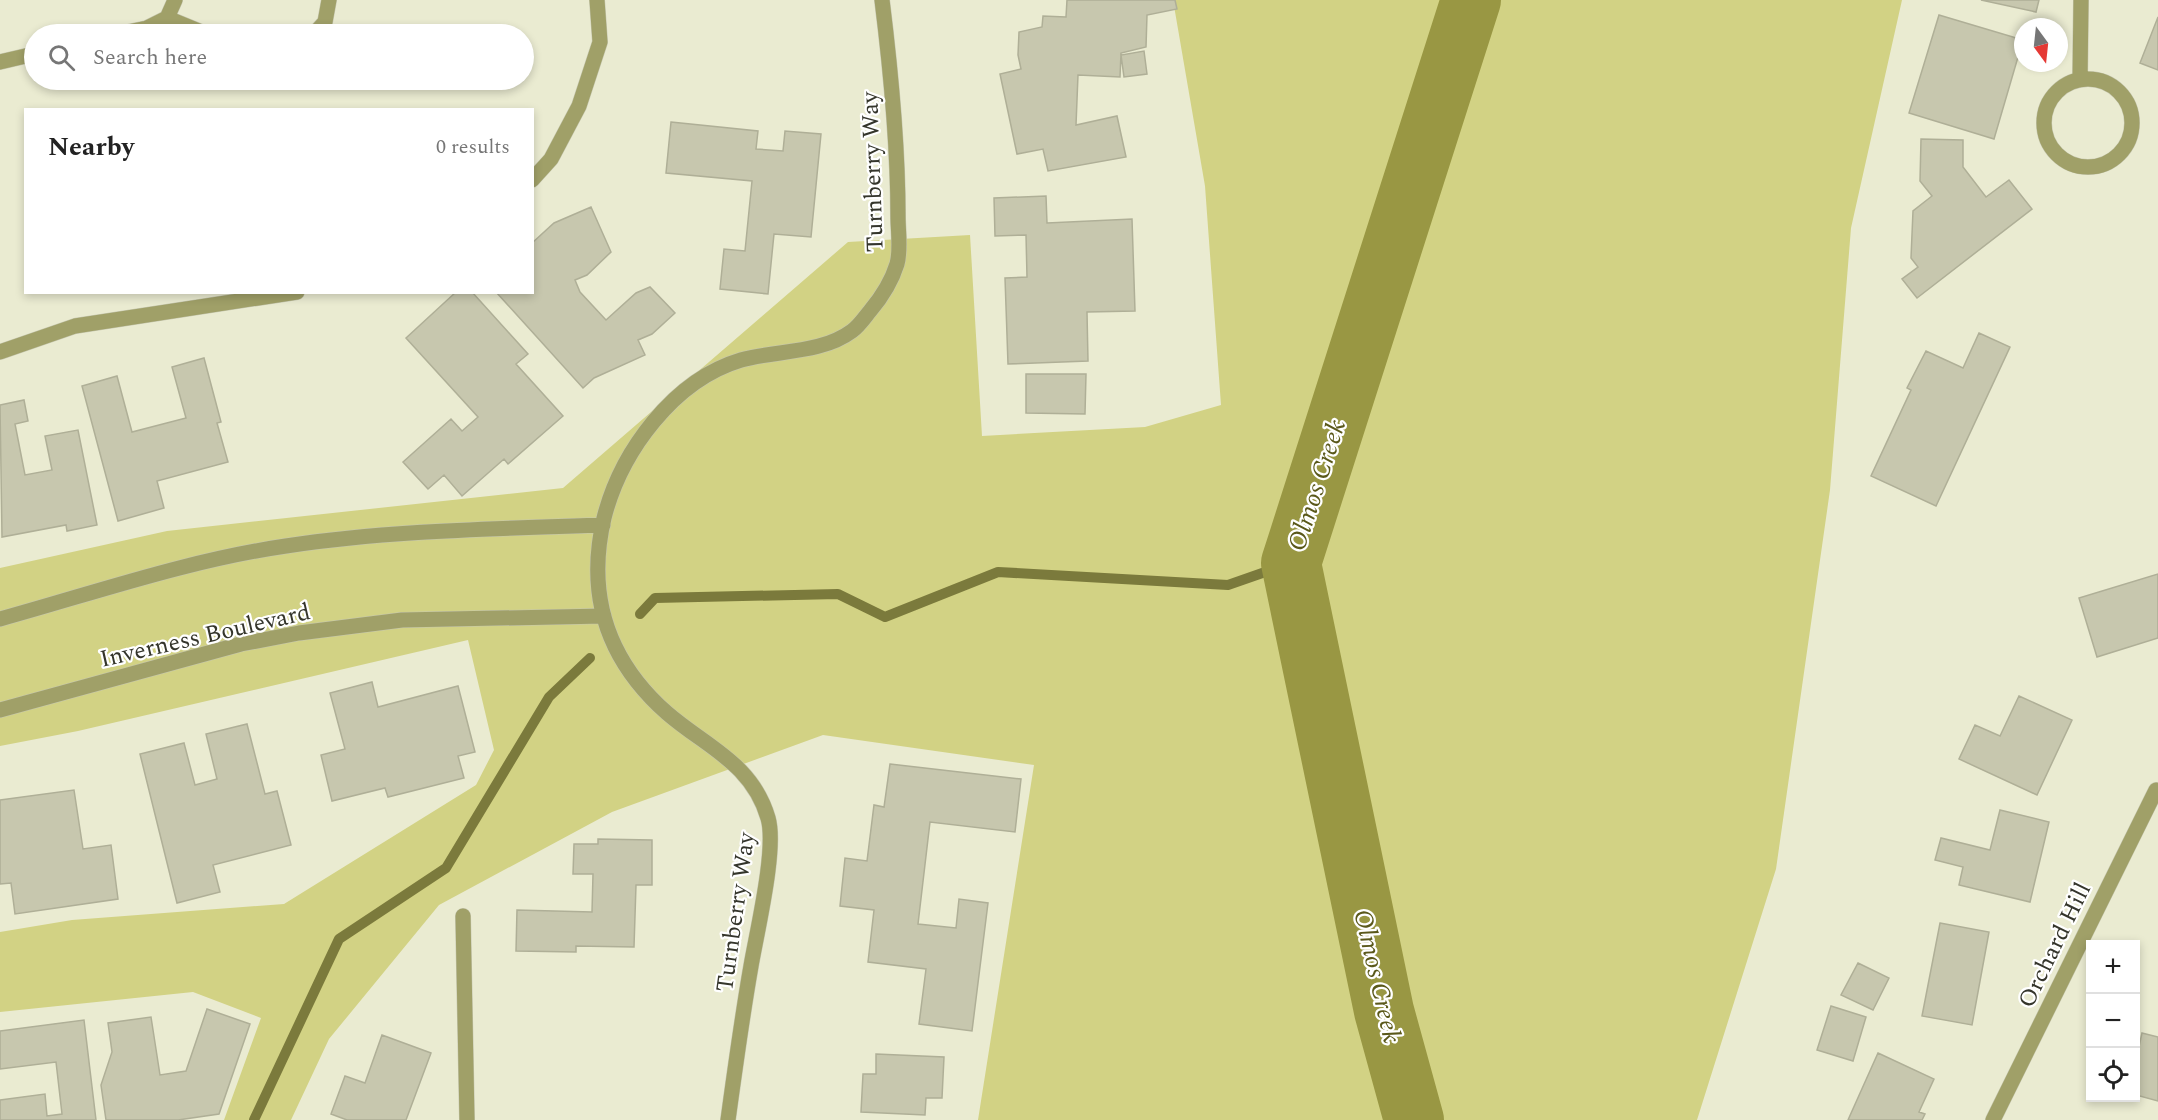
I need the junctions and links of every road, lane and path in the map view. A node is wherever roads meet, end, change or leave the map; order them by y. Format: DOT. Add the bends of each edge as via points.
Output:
graph roads {
  1 [pos="175,0"];
  2 [pos="329,0"];
  3 [pos="597,0"];
  4 [pos="882,0"];
  5 [pos="2080,0"];
  6 [pos="167,18"];
  7 [pos="155,24"];
  8 [pos="182,24"];
  9 [pos="323,24"];
  10 [pos="24,56"];
  11 [pos="0,62"];
  12 [pos="2080,80"];
  13 [pos="534,178"];
  14 [pos="284,294"];
  15 [pos="0,352"];
  16 [pos="603,525"];
  17 [pos="604,616"];
  18 [pos="0,619"];
  19 [pos="0,710"];
  20 [pos="2156,790"];
  21 [pos="463,916"];
  22 [pos="466,1120"];
  23 [pos="728,1120"];
  24 [pos="1993,1120"];
  1 -- 6 [label="street"];
  2 -- 9 [label="street"];
  3 -- 13 [label="street" via="600,42 579,106 551,159"];
  4 -- 16 [label="street, Turnberry Way" via="892,77 898,263 880,299 853,331 819,346 741,361 699,380 657,417 628,459"];
  5 -- 12 [label="street"];
  6 -- 7 [label="street"];
  6 -- 8 [label="street"];
  10 -- 11 [label="street"];
  12 -- 12 [label="street" via="2064,86 2051,99 2044,132 2051,148 2063,160 2096,167 2112,160 2124,148 2131,133 2132,116 2125,99 2113,87 2097,80"];
  14 -- 15 [label="street" via="75,327"];
  16 -- 17 [label="street, Turnberry Way" via="597,567 598,602"];
  16 -- 18 [label="street" via="396,532 285,546 221,559"];
  17 -- 19 [label="street, Inverness Boulevard" via="402,620 299,633 241,644"];
  17 -- 23 [label="street, Turnberry Way" via="613,644 637,683 667,713 741,769 758,794 769,821 764,894"];
  20 -- 24 [label="street, Orchard Hill"];
  21 -- 22 [label="street"];
}
